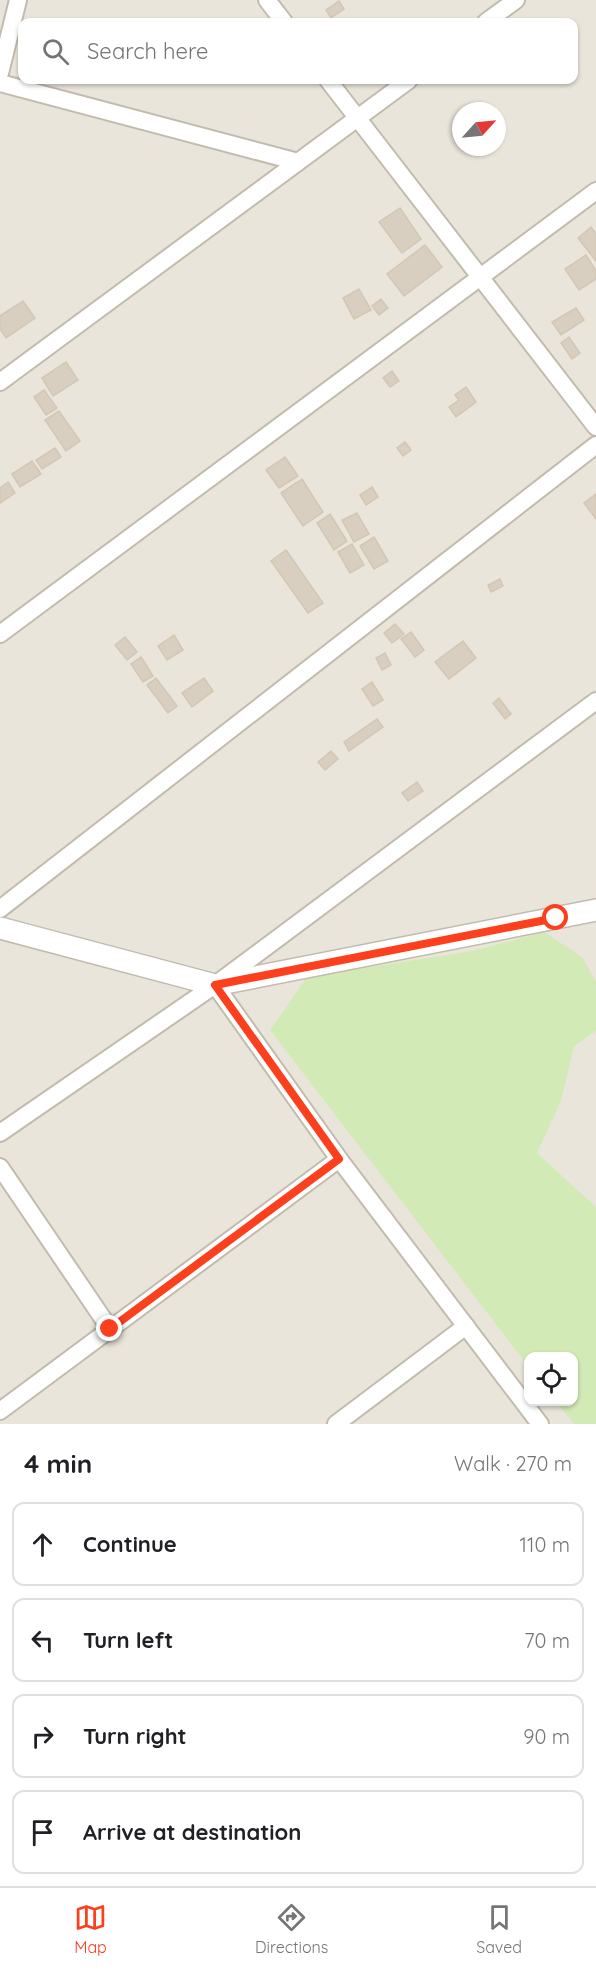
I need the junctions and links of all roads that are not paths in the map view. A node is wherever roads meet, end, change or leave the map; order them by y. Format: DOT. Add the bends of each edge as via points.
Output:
graph roads {
  1 [pos="18,0"];
  2 [pos="267,0"];
  3 [pos="516,0"];
  4 [pos="281,18"];
  5 [pos="491,18"];
  6 [pos="0,72"];
  7 [pos="0,82"];
  8 [pos="331,84"];
  9 [pos="404,84"];
  10 [pos="357,118"];
  11 [pos="298,162"];
  12 [pos="596,191"];
  13 [pos="480,277"];
  14 [pos="0,382"];
  15 [pos="596,428"];
  16 [pos="596,445"];
  17 [pos="0,634"];
  18 [pos="596,701"];
  19 [pos="0,909"];
  20 [pos="596,910"];
  21 [pos="0,928"];
  22 [pos="215,985"];
  23 [pos="0,1133"];
  24 [pos="339,1159"];
  25 [pos="0,1167"];
  26 [pos="466,1326"];
  27 [pos="110,1329"];
  28 [pos="0,1411"];
  29 [pos="336,1424"];
  30 [pos="540,1424"];
  1 -- 6 [label="street"];
  2 -- 4 [label="street"];
  3 -- 5 [label="street"];
  7 -- 11 [label="street"];
  8 -- 10 [label="street"];
  9 -- 10 [label="street"];
  10 -- 11 [label="street"];
  10 -- 13 [label="street"];
  11 -- 14 [label="street"];
  12 -- 13 [label="street"];
  13 -- 15 [label="street"];
  13 -- 17 [label="street"];
  16 -- 19 [label="street"];
  18 -- 22 [label="street"];
  20 -- 22 [label="street"];
  21 -- 22 [label="street"];
  22 -- 23 [label="street"];
  22 -- 24 [label="street"];
  24 -- 26 [label="street"];
  24 -- 27 [label="street"];
  25 -- 27 [label="street"];
  26 -- 29 [label="street"];
  26 -- 30 [label="street"];
  27 -- 28 [label="street"];
}
